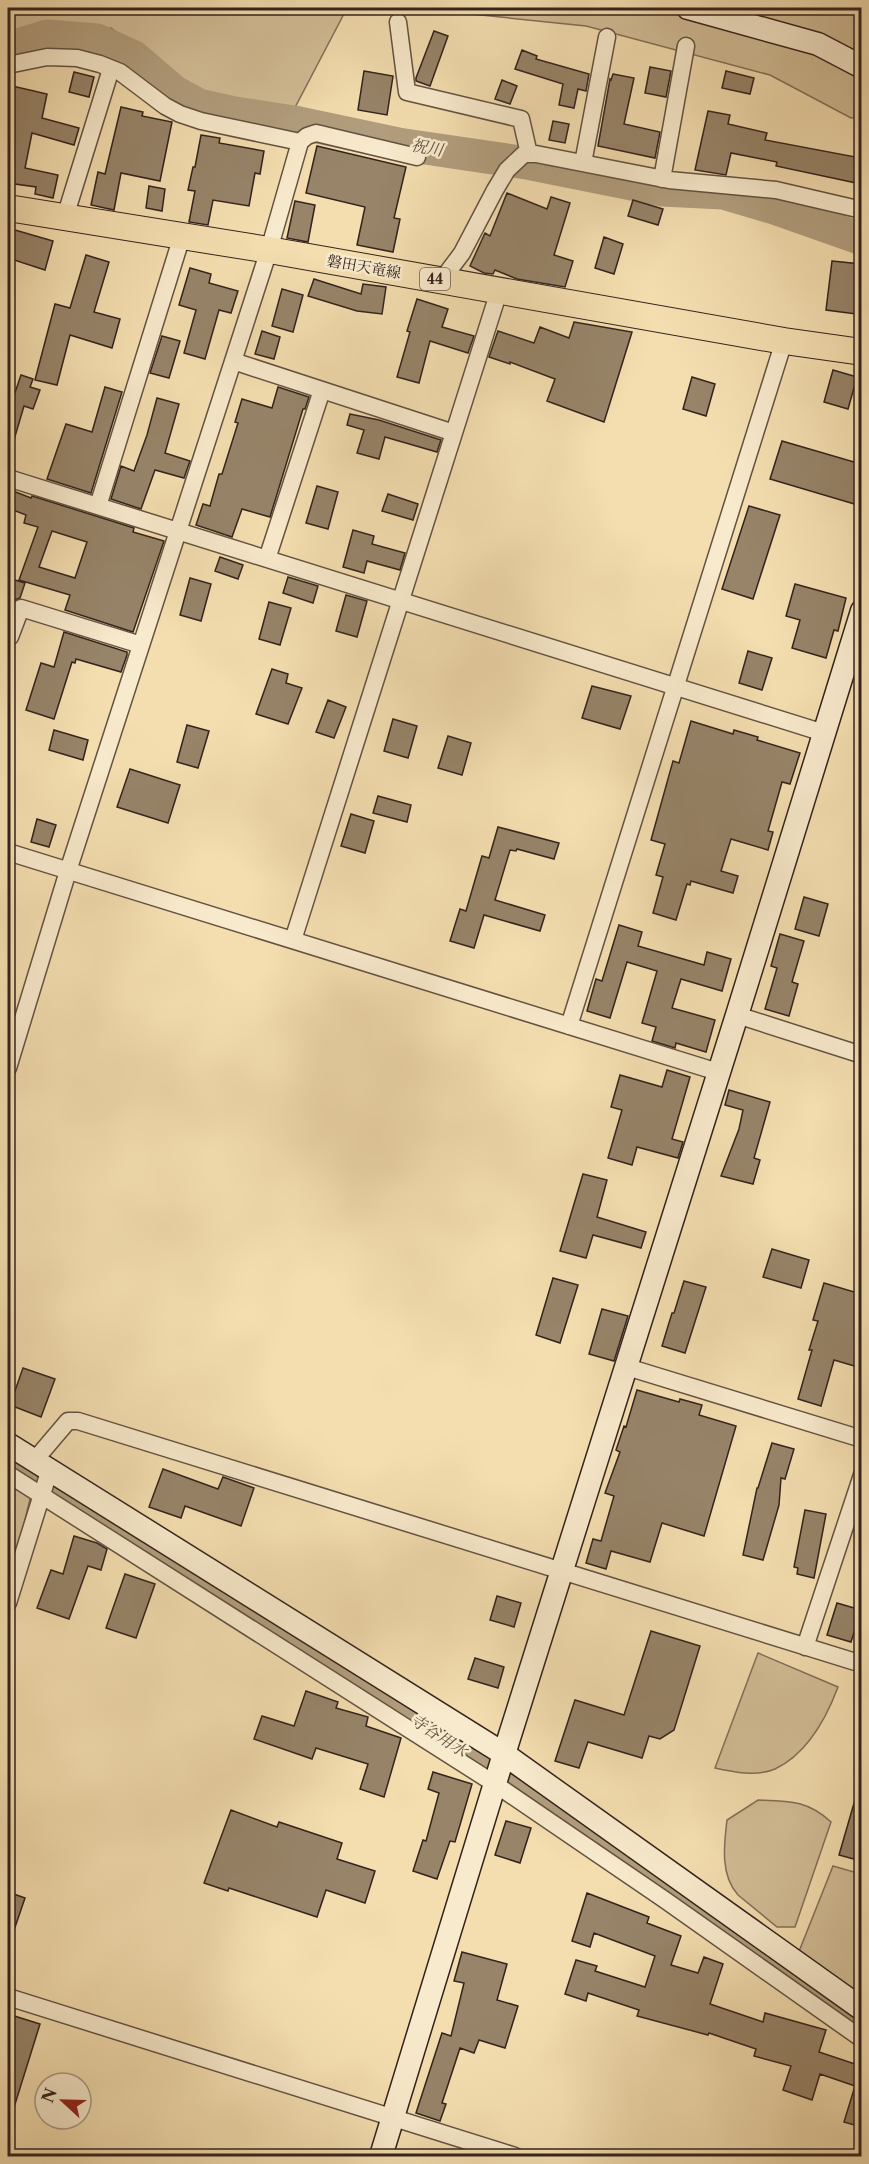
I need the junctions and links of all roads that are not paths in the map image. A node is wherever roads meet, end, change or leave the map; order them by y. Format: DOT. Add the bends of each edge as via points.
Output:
graph roads {
  1 [pos="688,8"];
  2 [pos="398,22"];
  3 [pos="607,37"];
  4 [pos="686,46"];
  5 [pos="8,65"];
  6 [pos="861,67"];
  7 [pos="111,69"];
  8 [pos="300,142"];
  9 [pos="529,154"];
  10 [pos="417,157"];
  11 [pos="583,163"];
  12 [pos="663,179"];
  13 [pos="8,207"];
  14 [pos="861,210"];
  15 [pos="65,217"];
  16 [pos="182,236"];
  17 [pos="269,250"];
  18 [pos="441,281"];
  19 [pos="499,291"];
  20 [pos="784,341"];
  21 [pos="861,352"];
  22 [pos="233,361"];
  23 [pos="322,390"];
  24 [pos="454,433"];
  25 [pos="8,478"];
  26 [pos="98,506"];
  27 [pos="178,531"];
  28 [pos="267,559"];
  29 [pos="401,600"];
  30 [pos="861,611"];
  31 [pos="10,637"];
  32 [pos="141,645"];
  33 [pos="675,686"];
  34 [pos="824,733"];
  35 [pos="8,852"];
  36 [pos="68,871"];
  37 [pos="293,940"];
  38 [pos="737,1016"];
  39 [pos="569,1026"];
  40 [pos="861,1056"];
  41 [pos="8,1068"];
  42 [pos="718,1072"];
  43 [pos="627,1367"];
  44 [pos="861,1438"];
  45 [pos="8,1444"];
  46 [pos="44,1469"];
  47 [pos="8,1474"];
  48 [pos="861,1475"];
  49 [pos="41,1494"];
  50 [pos="562,1572"];
  51 [pos="8,1603"];
  52 [pos="805,1647"];
  53 [pos="861,1664"];
  54 [pos="500,1770"];
  55 [pos="8,1997"];
  56 [pos="861,2008"];
  57 [pos="861,2039"];
  58 [pos="393,2119"];
  59 [pos="381,2157"];
  60 [pos="515,2157"];
  1 -- 6 [label="street" via="818,44"];
  2 -- 9 [label="street" via="407,92 521,119"];
  3 -- 11 [label="street"];
  4 -- 12 [label="street"];
  5 -- 7 [label="street" via="47,57 77,58"];
  7 -- 8 [label="street" via="180,114"];
  7 -- 15 [label="street"];
  8 -- 10 [label="street" via="316,133"];
  8 -- 17 [label="street"];
  9 -- 11 [label="street"];
  9 -- 18 [label="street" via="507,170 462,253"];
  11 -- 12 [label="street"];
  12 -- 14 [label="street" via="776,190"];
  13 -- 15 [label="main road, 磐田天竜線 / 44"];
  15 -- 16 [label="main road, 磐田天竜線 / 44"];
  16 -- 17 [label="main road, 磐田天竜線 / 44"];
  16 -- 26 [label="street"];
  17 -- 18 [label="main road, 磐田天竜線 / 44"];
  17 -- 22 [label="street"];
  18 -- 19 [label="main road, 磐田天竜線 / 44"];
  19 -- 20 [label="main road, 磐田天竜線 / 44"];
  19 -- 24 [label="street"];
  20 -- 21 [label="main road, 磐田天竜線 / 44"];
  20 -- 33 [label="street"];
  22 -- 23 [label="street"];
  22 -- 27 [label="street"];
  23 -- 24 [label="street"];
  23 -- 28 [label="street"];
  24 -- 29 [label="street"];
  25 -- 26 [label="street"];
  26 -- 27 [label="street"];
  27 -- 28 [label="street"];
  27 -- 32 [label="street"];
  28 -- 29 [label="street"];
  29 -- 33 [label="street"];
  29 -- 37 [label="street"];
  30 -- 34 [label="street"];
  31 -- 32 [label="street" via="21,608"];
  32 -- 36 [label="street"];
  33 -- 34 [label="street"];
  33 -- 39 [label="street"];
  34 -- 38 [label="street"];
  35 -- 36 [label="street"];
  36 -- 37 [label="street"];
  36 -- 41 [label="street"];
  37 -- 39 [label="street"];
  38 -- 40 [label="street"];
  38 -- 42 [label="street"];
  39 -- 42 [label="street"];
  42 -- 43 [label="street"];
  43 -- 44 [label="street"];
  43 -- 50 [label="street"];
  45 -- 46 [label="street"];
  46 -- 49 [label="street"];
  46 -- 50 [label="street" via="68,1421 78,1421"];
  46 -- 54 [label="street"];
  47 -- 49 [label="street"];
  48 -- 52 [label="street"];
  49 -- 51 [label="street"];
  49 -- 54 [label="street"];
  50 -- 52 [label="street"];
  50 -- 54 [label="street"];
  52 -- 53 [label="street"];
  54 -- 56 [label="street"];
  54 -- 57 [label="street" via="665,1900"];
  54 -- 58 [label="street"];
  55 -- 58 [label="street"];
  58 -- 59 [label="street"];
  58 -- 60 [label="street"];
}
